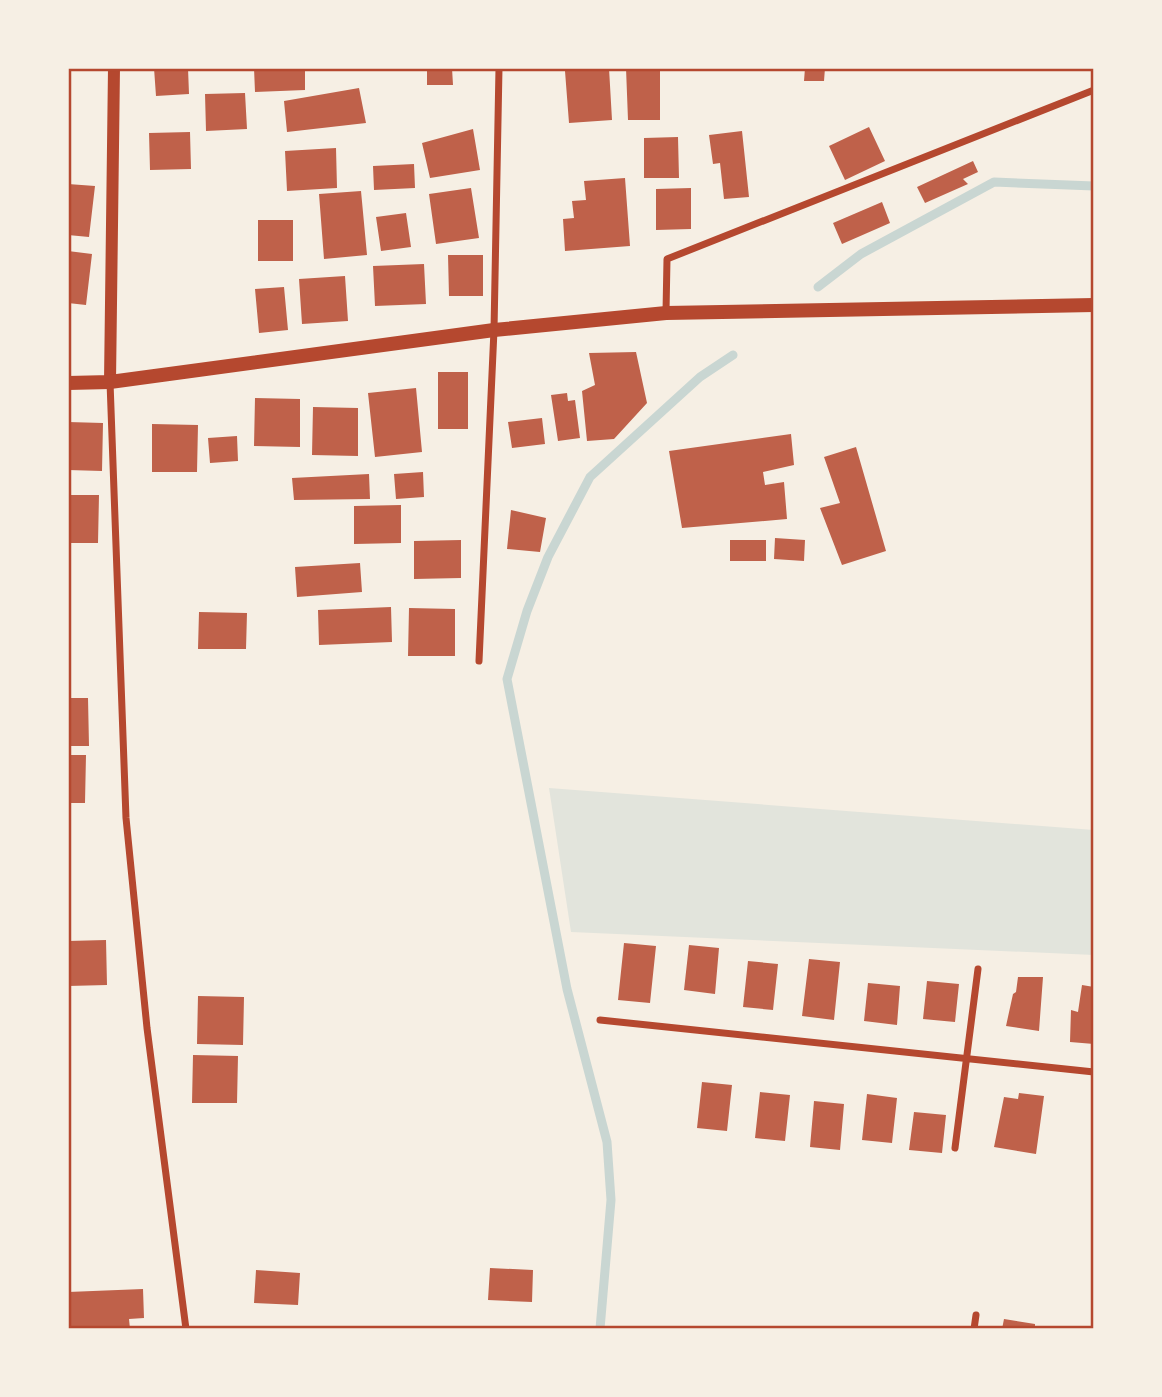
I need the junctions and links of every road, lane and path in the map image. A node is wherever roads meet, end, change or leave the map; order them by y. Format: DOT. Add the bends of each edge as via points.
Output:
graph roads {
  1 [pos="114,68"];
  2 [pos="499,68"];
  3 [pos="1094,90"];
  4 [pos="1094,304"];
  5 [pos="666,313"];
  6 [pos="494,330"];
  7 [pos="110,382"];
  8 [pos="68,383"];
  9 [pos="479,661"];
  10 [pos="978,969"];
  11 [pos="600,1020"];
  12 [pos="967,1059"];
  13 [pos="1094,1072"];
  14 [pos="955,1148"];
  15 [pos="976,1315"];
  16 [pos="186,1329"];
  17 [pos="974,1329"];
  1 -- 7 [label="street"];
  2 -- 6 [label="street"];
  3 -- 5 [label="street" via="667,258"];
  4 -- 5 [label="main road"];
  5 -- 6 [label="main road"];
  6 -- 7 [label="main road"];
  6 -- 9 [label="street"];
  7 -- 8 [label="main road"];
  7 -- 16 [label="street" via="126,818 147,1028"];
  10 -- 12 [label="street"];
  11 -- 12 [label="street"];
  12 -- 13 [label="street"];
  12 -- 14 [label="street"];
  15 -- 17 [label="street"];
}
